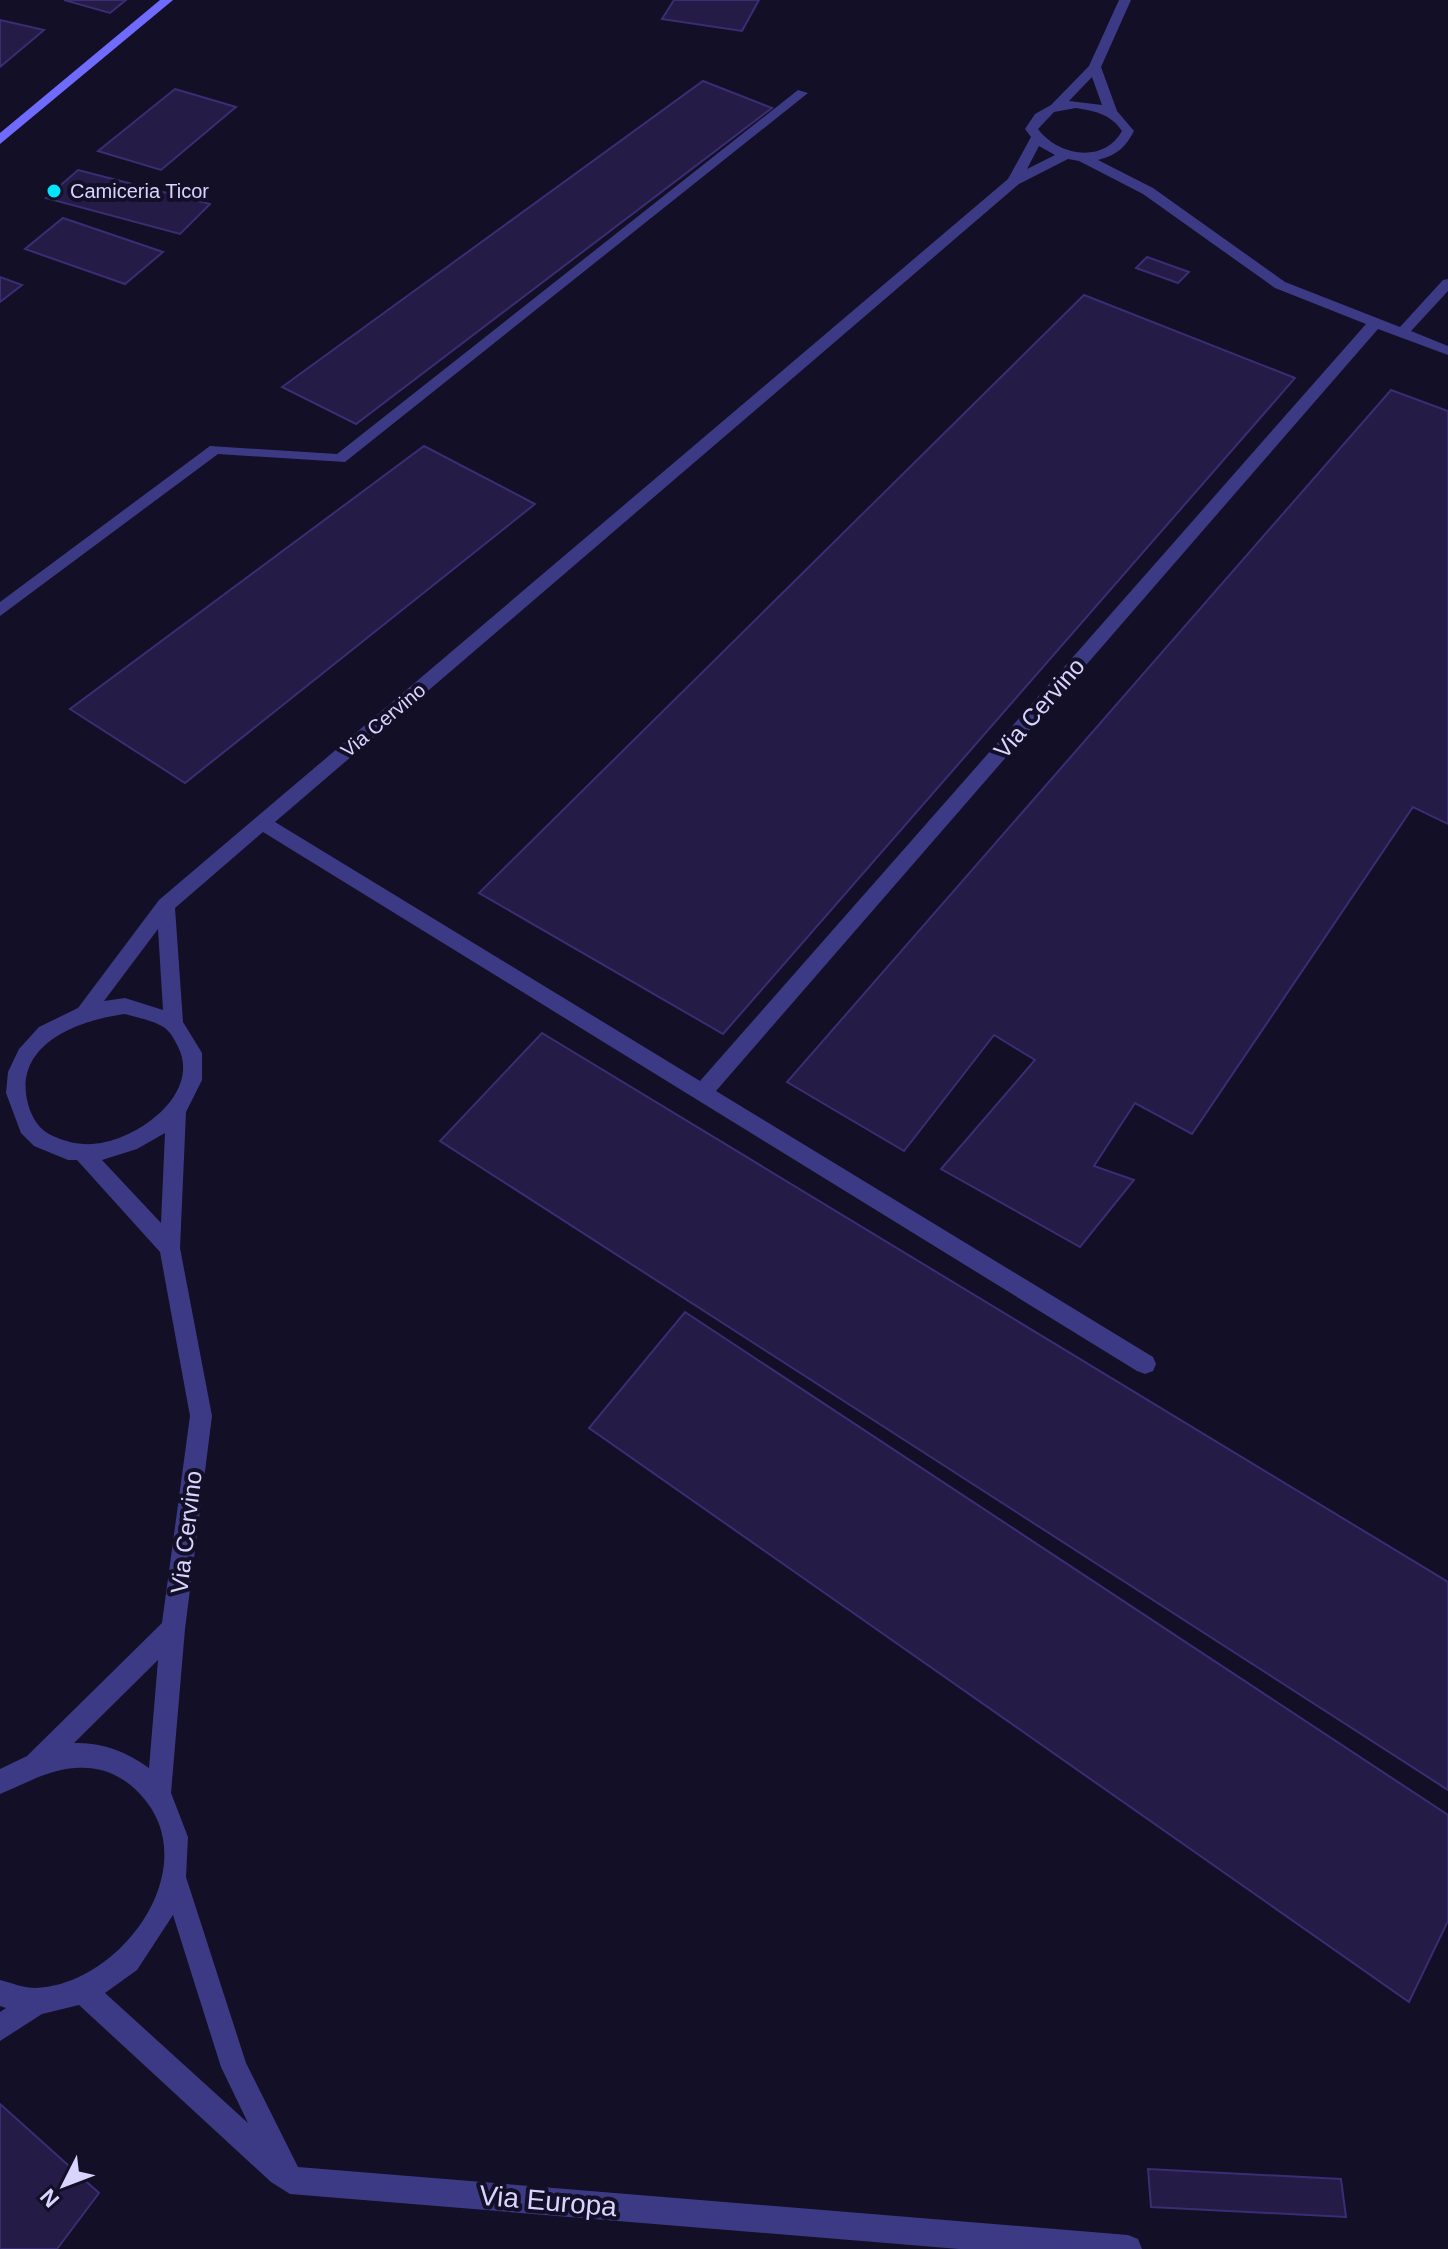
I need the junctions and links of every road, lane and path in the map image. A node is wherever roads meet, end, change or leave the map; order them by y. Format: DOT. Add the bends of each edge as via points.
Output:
graph roads {
  1 [pos="167,0"];
  2 [pos="1125,0"];
  3 [pos="1095,67"];
  4 [pos="802,93"];
  5 [pos="1056,107"];
  6 [pos="1111,113"];
  7 [pos="1036,139"];
  8 [pos="0,140"];
  9 [pos="1116,150"];
  10 [pos="1065,155"];
  11 [pos="1082,157"];
  12 [pos="1014,181"];
  13 [pos="1148,191"];
  14 [pos="1448,283"];
  15 [pos="1376,322"];
  16 [pos="1402,333"];
  17 [pos="1448,351"];
  18 [pos="0,610"];
  19 [pos="262,823"];
  20 [pos="166,905"];
  21 [pos="86,1011"];
  22 [pos="174,1024"];
  23 [pos="702,1093"];
  24 [pos="176,1112"];
  25 [pos="83,1153"];
  26 [pos="170,1248"];
  27 [pos="1145,1364"];
  28 [pos="173,1629"];
  29 [pos="37,1762"];
  30 [pos="0,1782"];
  31 [pos="159,1792"];
  32 [pos="175,1880"];
  33 [pos="83,1991"];
  34 [pos="0,1993"];
  35 [pos="36,2002"];
  36 [pos="0,2028"];
  37 [pos="290,2180"];
  38 [pos="976,2243"];
  39 [pos="1128,2249"];
  1 -- 8 [label="street"];
  2 -- 3 [label="street"];
  3 -- 5 [label="street"];
  3 -- 6 [label="street"];
  4 -- 18 [label="street" via="340,459 215,449"];
  5 -- 6 [label="street" via="1076,104"];
  5 -- 7 [label="street" via="1038,115 1031,129"];
  6 -- 9 [label="street" via="1128,131"];
  7 -- 10 [label="street"];
  7 -- 12 [label="street"];
  9 -- 11 [label="street"];
  9 -- 13 [label="street"];
  10 -- 11 [label="street"];
  10 -- 12 [label="street"];
  11 -- 13 [label="street"];
  12 -- 19 [label="street, Via Cervino"];
  13 -- 15 [label="street" via="1280,285"];
  14 -- 16 [label="street"];
  15 -- 16 [label="street"];
  15 -- 23 [label="street, Via Cervino"];
  16 -- 17 [label="street"];
  19 -- 20 [label="street, Via Cervino"];
  19 -- 23 [label="street"];
  20 -- 21 [label="street, Via Cervino"];
  20 -- 22 [label="street, Via Cervino"];
  21 -- 22 [label="street, Via Cervino" via="125,1006"];
  21 -- 25 [label="street, Via Cervino" via="37,1039 13,1085 25,1128 49,1146"];
  22 -- 24 [label="street, Via Cervino" via="190,1047 192,1081"];
  23 -- 27 [label="street"];
  24 -- 25 [label="street, Via Cervino" via="153,1132 119,1149"];
  24 -- 26 [label="street, Via Cervino"];
  25 -- 26 [label="street"];
  26 -- 28 [label="street, Via Cervino" via="201,1416"];
  28 -- 29 [label="street, Via Cervino"];
  28 -- 31 [label="street"];
  29 -- 30 [label="street"];
  29 -- 31 [label="street" via="77,1753 124,1763"];
  31 -- 32 [label="street" via="177,1845"];
  32 -- 33 [label="street" via="159,1922 122,1968"];
  32 -- 37 [label="street" via="234,2067"];
  33 -- 35 [label="street"];
  33 -- 37 [label="street"];
  34 -- 35 [label="street"];
  35 -- 36 [label="street"];
  37 -- 38 [label="street, Via Europa"];
  38 -- 39 [label="street, Via Europa"];
}
